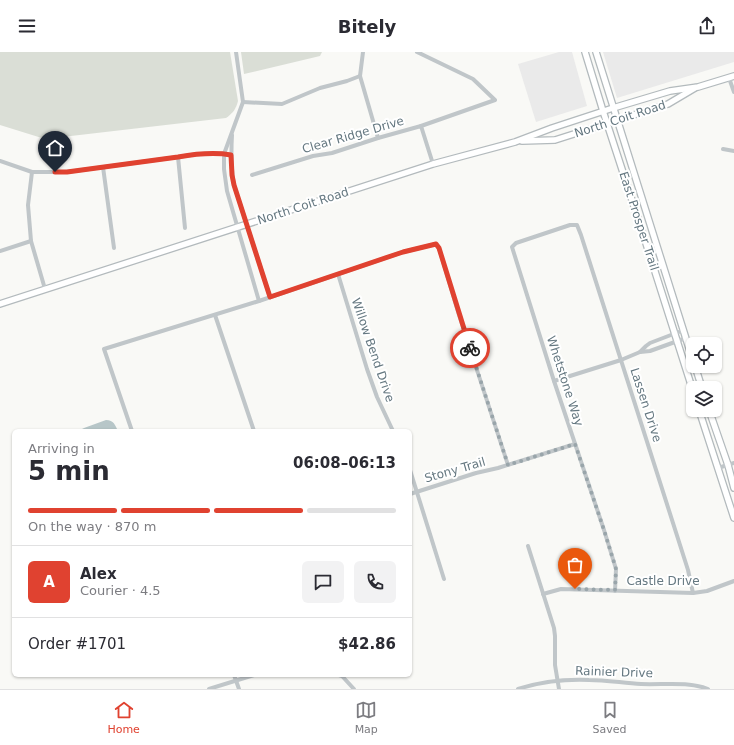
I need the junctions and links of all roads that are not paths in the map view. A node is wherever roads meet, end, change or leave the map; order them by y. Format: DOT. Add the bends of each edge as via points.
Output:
graph roads {
  1 [pos="236,52"];
  2 [pos="363,52"];
  3 [pos="417,52"];
  4 [pos="585,52"];
  5 [pos="596,52"];
  6 [pos="360,76"];
  7 [pos="731,77"];
  8 [pos="698,87"];
  9 [pos="734,92"];
  10 [pos="243,102"];
  11 [pos="613,108"];
  12 [pos="604,111"];
  13 [pos="617,120"];
  14 [pos="608,123"];
  15 [pos="421,126"];
  16 [pos="232,130"];
  17 [pos="378,138"];
  18 [pos="516,142"];
  19 [pos="723,149"];
  20 [pos="734,152"];
  21 [pos="224,154"];
  22 [pos="231,155"];
  23 [pos="178,157"];
  24 [pos="0,161"];
  25 [pos="433,164"];
  26 [pos="103,167"];
  27 [pos="32,172"];
  28 [pos="252,175"];
  29 [pos="247,224"];
  30 [pos="237,227"];
  31 [pos="185,228"];
  32 [pos="31,241"];
  33 [pos="512,247"];
  34 [pos="114,248"];
  35 [pos="0,251"];
  36 [pos="338,274"];
  37 [pos="45,289"];
  38 [pos="270,297"];
  39 [pos="259,301"];
  40 [pos="0,304"];
  41 [pos="215,315"];
  42 [pos="684,330"];
  43 [pos="674,334"];
  44 [pos="686,338"];
  45 [pos="677,341"];
  46 [pos="640,352"];
  47 [pos="621,360"];
  48 [pos="554,381"];
  49 [pos="690,381"];
  50 [pos="701,417"];
  51 [pos="711,417"];
  52 [pos="131,429"];
  53 [pos="253,429"];
  54 [pos="392,429"];
  55 [pos="575,444"];
  56 [pos="734,463"];
  57 [pos="508,465"];
  58 [pos="728,465"];
  59 [pos="718,468"];
  60 [pos="412,476"];
  61 [pos="734,488"];
  62 [pos="417,492"];
  63 [pos="412,493"];
  64 [pos="734,518"];
  65 [pos="528,546"];
  66 [pos="444,580"];
  67 [pos="734,581"];
  68 [pos="615,590"];
  69 [pos="693,593"];
  70 [pos="543,594"];
  71 [pos="235,677"];
  72 [pos="247,677"];
  73 [pos="343,677"];
  74 [pos="236,680"];
  75 [pos="557,682"];
  76 [pos="640,684"];
  77 [pos="209,689"];
  78 [pos="239,689"];
  79 [pos="354,689"];
  80 [pos="518,689"];
  81 [pos="559,689"];
  82 [pos="641,689"];
  83 [pos="708,689"];
  1 -- 10 [label="street"];
  2 -- 6 [label="street"];
  3 -- 15 [label="street" via="473,79 495,100"];
  4 -- 12 [label="main road, East Prosper Trail"];
  5 -- 11 [label="main road, East Prosper Trail"];
  6 -- 10 [label="street" via="320,88 282,104"];
  6 -- 17 [label="street"];
  7 -- 8 [label="main road, North Coit Road"];
  7 -- 9 [label="street"];
  8 -- 11 [label="main road, North Coit Road" via="670,91"];
  8 -- 13 [label="main road, North Coit Road" via="668,104"];
  10 -- 16 [label="street"];
  11 -- 12 [label="main road, North Coit Road"];
  11 -- 13 [label="main road, East Prosper Trail"];
  12 -- 14 [label="main road, East Prosper Trail"];
  12 -- 18 [label="main road, North Coit Road"];
  13 -- 14 [label="main road, North Coit Road"];
  13 -- 42 [label="main road, East Prosper Trail"];
  14 -- 18 [label="main road, North Coit Road" via="555,140"];
  14 -- 43 [label="main road, East Prosper Trail"];
  15 -- 17 [label="street, Clear Ridge Drive"];
  15 -- 25 [label="street, Clear Ridge Drive"];
  16 -- 21 [label="street"];
  16 -- 22 [label="street"];
  17 -- 28 [label="street, Clear Ridge Drive"];
  18 -- 25 [label="main road, North Coit Road"];
  19 -- 20 [label="street"];
  21 -- 22 [label="street"];
  21 -- 23 [label="street" via="190,154"];
  21 -- 30 [label="street" via="227,192"];
  22 -- 29 [label="street" via="234,185"];
  23 -- 26 [label="street"];
  23 -- 31 [label="street"];
  24 -- 27 [label="street"];
  25 -- 29 [label="main road, North Coit Road"];
  26 -- 27 [label="street" via="67,172"];
  26 -- 34 [label="street"];
  27 -- 32 [label="street" via="28,205"];
  29 -- 30 [label="main road, North Coit Road"];
  29 -- 38 [label="street"];
  30 -- 37 [label="main road, North Coit Road"];
  30 -- 39 [label="street"];
  32 -- 35 [label="street"];
  32 -- 37 [label="street"];
  33 -- 47 [label="street, Lassen Drive" via="516,243 577,225"];
  33 -- 48 [label="street, Whetstone Way"];
  36 -- 38 [label="street"];
  36 -- 54 [label="street, Willow Bend Drive" via="367,369"];
  36 -- 57 [label="street" via="403,252 436,244"];
  37 -- 40 [label="main road, North Coit Road"];
  38 -- 39 [label="street"];
  39 -- 41 [label="street"];
  41 -- 52 [label="street" via="104,349"];
  41 -- 53 [label="street"];
  42 -- 43 [label="street"];
  42 -- 44 [label="main road, East Prosper Trail"];
  43 -- 45 [label="main road, East Prosper Trail"];
  43 -- 46 [label="street" via="650,343"];
  44 -- 45 [label="street"];
  45 -- 46 [label="street"];
  45 -- 49 [label="main road, East Prosper Trail"];
  46 -- 47 [label="street"];
  47 -- 48 [label="street"];
  47 -- 69 [label="street, Lassen Drive" via="688,570"];
  48 -- 55 [label="street, Whetstone Way"];
  50 -- 59 [label="main road"];
  51 -- 58 [label="main road"];
  55 -- 57 [label="street, Stony Trail"];
  55 -- 68 [label="street, Whetstone Way" via="616,569"];
  56 -- 58 [label="street"];
  57 -- 62 [label="street, Stony Trail"];
  58 -- 59 [label="street"];
  58 -- 61 [label="main road"];
  59 -- 64 [label="main road"];
  60 -- 62 [label="street"];
  62 -- 63 [label="street, Stony Trail"];
  62 -- 66 [label="street"];
  65 -- 70 [label="street"];
  67 -- 69 [label="street, Castle Drive" via="707,591"];
  68 -- 69 [label="street, Castle Drive"];
  68 -- 70 [label="street, Castle Drive" via="562,589"];
  70 -- 75 [label="street" via="554,628"];
  71 -- 74 [label="street"];
  72 -- 74 [label="street"];
  73 -- 79 [label="street"];
  74 -- 77 [label="street"];
  74 -- 78 [label="street"];
  75 -- 76 [label="street, Rainier Drive" via="590,680"];
  75 -- 80 [label="street, Rainier Drive"];
  75 -- 81 [label="street"];
  76 -- 82 [label="street"];
  76 -- 83 [label="street, Rainier Drive" via="687,684"];
}
